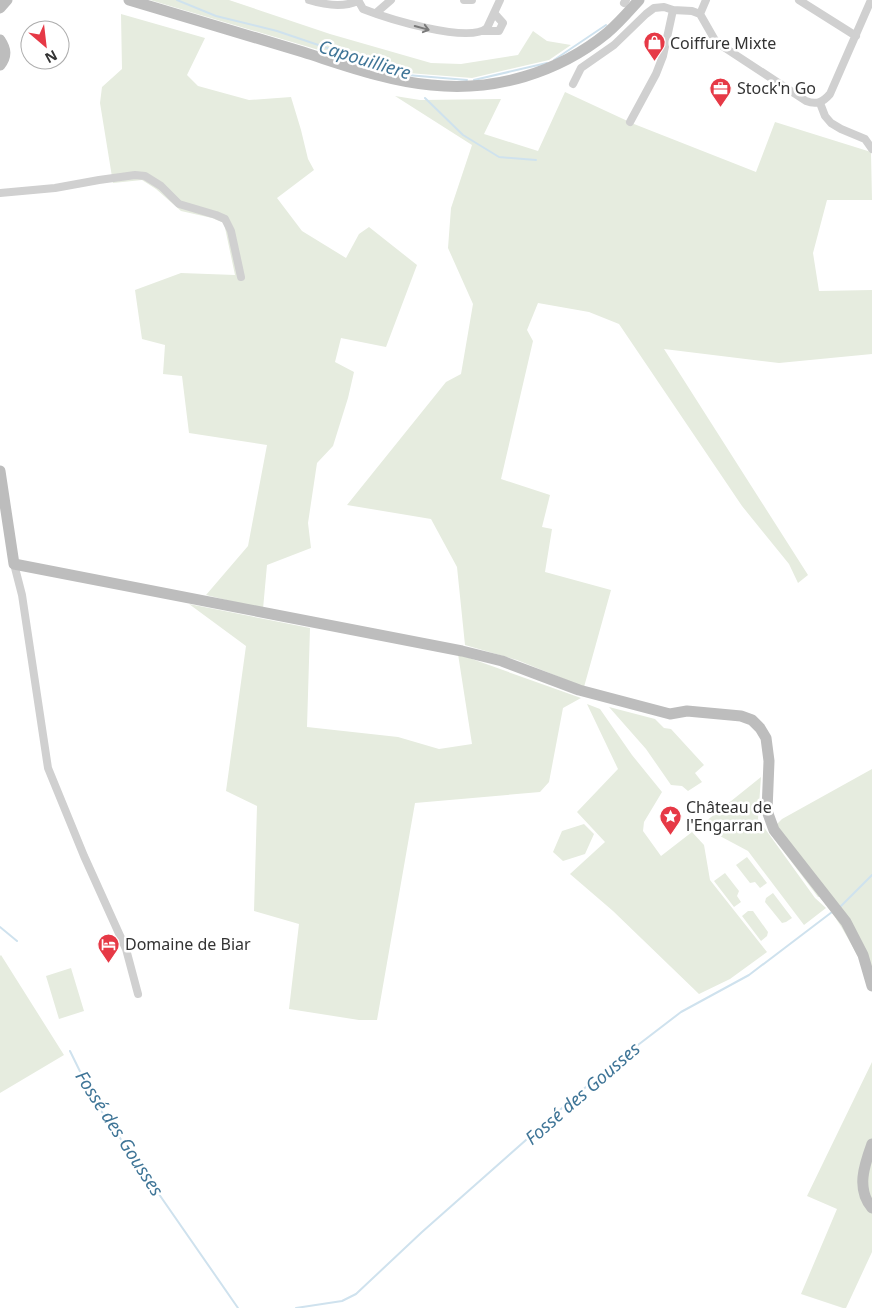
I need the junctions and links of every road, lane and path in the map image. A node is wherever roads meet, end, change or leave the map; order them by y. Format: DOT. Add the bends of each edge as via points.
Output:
graph roads {
  1 [pos="7,0"];
  2 [pos="129,0"];
  3 [pos="309,0"];
  4 [pos="391,0"];
  5 [pos="464,0"];
  6 [pos="472,0"];
  7 [pos="638,0"];
  8 [pos="706,0"];
  9 [pos="799,0"];
  10 [pos="871,0"];
  11 [pos="358,1"];
  12 [pos="498,1"];
  13 [pos="0,8"];
  14 [pos="673,10"];
  15 [pos="376,13"];
  16 [pos="494,13"];
  17 [pos="700,14"];
  18 [pos="483,31"];
  19 [pos="856,36"];
  20 [pos="0,40"];
  21 [pos="0,65"];
  22 [pos="573,84"];
  23 [pos="820,103"];
  24 [pos="630,122"];
  25 [pos="872,149"];
  26 [pos="0,193"];
  27 [pos="241,277"];
  28 [pos="0,471"];
  29 [pos="14,564"];
  30 [pos="872,986"];
  31 [pos="138,994"];
  32 [pos="872,1144"];
  33 [pos="872,1208"];
  1 -- 13 [label="street"];
  2 -- 7 [label="street" via="349,66 406,81 453,87 517,79 544,70 583,50 608,32"];
  3 -- 11 [label="street" via="326,5"];
  4 -- 15 [label="street"];
  5 -- 6 [label="street"];
  8 -- 17 [label="street"];
  9 -- 19 [label="street"];
  10 -- 19 [label="street"];
  11 -- 15 [label="street" via="363,9"];
  12 -- 16 [label="street"];
  14 -- 17 [label="street"];
  14 -- 22 [label="street" via="659,7 650,11 614,45 581,68"];
  14 -- 24 [label="street" via="663,56"];
  15 -- 18 [label="street, one-way" via="428,30"];
  16 -- 18 [label="street"];
  16 -- 18 [label="street" via="503,23 499,31"];
  17 -- 23 [label="street" via="716,42 806,101"];
  19 -- 23 [label="street" via="830,94"];
  20 -- 21 [label="street" via="5,50"];
  23 -- 25 [label="street" via="824,116 831,123 865,139"];
  26 -- 27 [label="street" via="145,176 179,204 226,219"];
  28 -- 29 [label="street"];
  29 -- 30 [label="street" via="462,651 511,664 579,690 670,714 687,711 752,720 766,738 769,762 767,811 774,830 846,922 863,955"];
  29 -- 31 [label="street" via="22,595 48,768 126,949"];
  32 -- 33 [label="street" via="862,1182 866,1201"];
}
